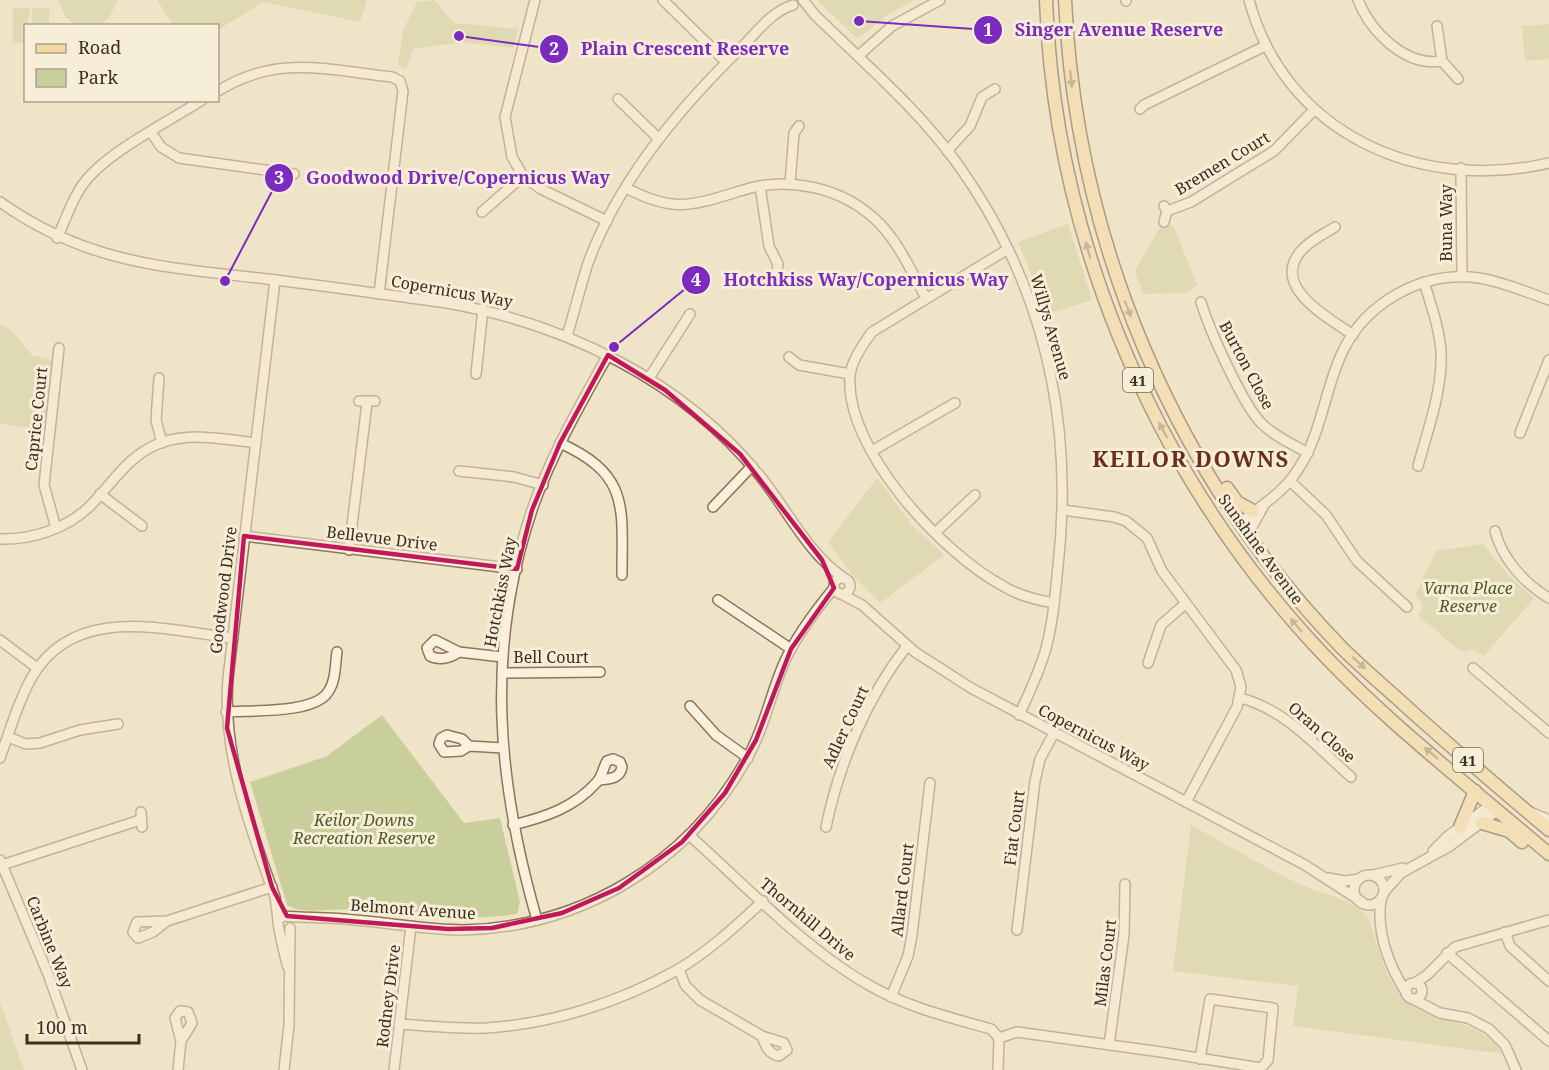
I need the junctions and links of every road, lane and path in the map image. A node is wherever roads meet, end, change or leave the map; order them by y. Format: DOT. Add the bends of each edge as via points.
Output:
graph roads {
  1 [pos="535,0"];
  2 [pos="663,0"];
  3 [pos="940,0"];
  4 [pos="1046,0"];
  5 [pos="1065,0"];
  6 [pos="1249,0"];
  7 [pos="1358,0"];
  8 [pos="793,2"];
  9 [pos="1437,26"];
  10 [pos="1265,45"];
  11 [pos="858,56"];
  12 [pos="1442,62"];
  13 [pos="726,63"];
  14 [pos="1458,80"];
  15 [pos="988,88"];
  16 [pos="219,90"];
  17 [pos="618,99"];
  18 [pos="199,102"];
  19 [pos="1141,105"];
  20 [pos="1314,110"];
  21 [pos="785,128"];
  22 [pos="151,132"];
  23 [pos="659,139"];
  24 [pos="947,151"];
  25 [pos="1549,163"];
  26 [pos="1461,168"];
  27 [pos="294,174"];
  28 [pos="523,176"];
  29 [pos="790,183"];
  30 [pos="760,186"];
  31 [pos="626,188"];
  32 [pos="0,202"];
  33 [pos="482,212"];
  34 [pos="607,221"];
  35 [pos="1164,222"];
  36 [pos="1335,227"];
  37 [pos="57,237"];
  38 [pos="1008,249"];
  39 [pos="1462,277"];
  40 [pos="776,279"];
  41 [pos="275,280"];
  42 [pos="1424,282"];
  43 [pos="379,294"];
  44 [pos="926,298"];
  45 [pos="1549,300"];
  46 [pos="1201,302"];
  47 [pos="483,309"];
  48 [pos="690,314"];
  49 [pos="1353,335"];
  50 [pos="567,336"];
  51 [pos="59,348"];
  52 [pos="608,355"];
  53 [pos="789,357"];
  54 [pos="1549,360"];
  55 [pos="799,364"];
  56 [pos="792,373"];
  57 [pos="476,374"];
  58 [pos="850,374"];
  59 [pos="159,378"];
  60 [pos="649,378"];
  61 [pos="367,402"];
  62 [pos="955,403"];
  63 [pos="1520,433"];
  64 [pos="162,443"];
  65 [pos="256,443"];
  66 [pos="560,443"];
  67 [pos="1194,448"];
  68 [pos="872,451"];
  69 [pos="1308,453"];
  70 [pos="752,466"];
  71 [pos="1418,466"];
  72 [pos="459,471"];
  73 [pos="1290,481"];
  74 [pos="543,484"];
  75 [pos="100,494"];
  76 [pos="975,495"];
  77 [pos="713,507"];
  78 [pos="1258,509"];
  79 [pos="1063,510"];
  80 [pos="1240,523"];
  81 [pos="142,526"];
  82 [pos="56,528"];
  83 [pos="1495,531"];
  84 [pos="935,533"];
  85 [pos="1248,534"];
  86 [pos="244,536"];
  87 [pos="0,539"];
  88 [pos="349,550"];
  89 [pos="822,560"];
  90 [pos="517,569"];
  91 [pos="622,575"];
  92 [pos="1281,577"];
  93 [pos="847,581"];
  94 [pos="834,587"];
  95 [pos="842,595"];
  96 [pos="1275,598"];
  97 [pos="1549,598"];
  98 [pos="718,600"];
  99 [pos="1054,603"];
  100 [pos="862,604"];
  101 [pos="1185,604"];
  102 [pos="1407,607"];
  103 [pos="817,610"];
  104 [pos="233,638"];
  105 [pos="0,640"];
  106 [pos="907,646"];
  107 [pos="791,649"];
  108 [pos="1319,650"];
  109 [pos="337,652"];
  110 [pos="459,652"];
  111 [pos="502,657"];
  112 [pos="1149,663"];
  113 [pos="37,668"];
  114 [pos="1473,668"];
  115 [pos="600,672"];
  116 [pos="501,673"];
  117 [pos="1240,698"];
  118 [pos="690,706"];
  119 [pos="226,712"];
  120 [pos="1019,715"];
  121 [pos="118,723"];
  122 [pos="1054,732"];
  123 [pos="1549,733"];
  124 [pos="8,737"];
  125 [pos="469,746"];
  126 [pos="503,748"];
  127 [pos="0,758"];
  128 [pos="748,758"];
  129 [pos="1351,777"];
  130 [pos="599,780"];
  131 [pos="930,783"];
  132 [pos="1475,791"];
  133 [pos="1508,796"];
  134 [pos="1186,802"];
  135 [pos="1495,808"];
  136 [pos="1525,810"];
  137 [pos="141,819"];
  138 [pos="1549,820"];
  139 [pos="1482,823"];
  140 [pos="513,825"];
  141 [pos="826,827"];
  142 [pos="1460,827"];
  143 [pos="1549,830"];
  144 [pos="689,835"];
  145 [pos="1549,854"];
  146 [pos="1430,855"];
  147 [pos="1,862"];
  148 [pos="1549,863"];
  149 [pos="1408,867"];
  150 [pos="1372,875"];
  151 [pos="1326,877"];
  152 [pos="1359,879"];
  153 [pos="1125,884"];
  154 [pos="272,887"];
  155 [pos="1383,895"];
  156 [pos="763,901"];
  157 [pos="1364,903"];
  158 [pos="537,920"];
  159 [pos="1549,920"];
  160 [pos="167,921"];
  161 [pos="286,923"];
  162 [pos="411,926"];
  163 [pos="1017,930"];
  164 [pos="1381,931"];
  165 [pos="1504,932"];
  166 [pos="1447,953"];
  167 [pos="1390,959"];
  168 [pos="679,969"];
  169 [pos="1549,981"];
  170 [pos="1418,986"];
  171 [pos="1410,996"];
  172 [pos="891,997"];
  173 [pos="1454,1015"];
  174 [pos="399,1024"];
  175 [pos="762,1036"];
  176 [pos="999,1038"];
  177 [pos="181,1041"];
  178 [pos="1549,1041"];
  179 [pos="1109,1045"];
  180 [pos="1200,1059"];
  181 [pos="82,1070"];
  182 [pos="178,1070"];
  183 [pos="284,1070"];
  184 [pos="394,1070"];
  185 [pos="998,1070"];
  186 [pos="1516,1070"];
  1 -- 28 [label="street" via="505,117 512,157"];
  2 -- 13 [label="street"];
  3 -- 11 [label="street" via="892,26"];
  96 -- 4 [label="main road, Sunshine Avenue / 41, one-way" via="1220,526 1175,452 1110,312 1080,219 1065,156 1051,69"];
  5 -- 67 [label="main road, Sunshine Avenue / 41, one-way" via="1077,125 1102,233 1140,340"];
  6 -- 10 [label="street"];
  7 -- 12 [label="street" via="1376,29 1396,49 1421,62"];
  8 -- 11 [label="street, Willys Avenue" via="815,15"];
  8 -- 13 [label="street"];
  9 -- 12 [label="street"];
  10 -- 19 [label="street"];
  10 -- 20 [label="street" via="1296,93"];
  11 -- 24 [label="street, Willys Avenue"];
  12 -- 14 [label="street"];
  13 -- 23 [label="street"];
  15 -- 24 [label="street" via="978,102 970,126"];
  16 -- 43 [label="street" via="255,71 275,67 298,66 400,81 403,91"];
  17 -- 23 [label="street"];
  18 -- 22 [label="street"];
  20 -- 26 [label="street" via="1355,139 1389,155"];
  20 -- 35 [label="street, Bremen Court" via="1274,151 1191,202 1165,208"];
  21 -- 29 [label="street" via="796,130"];
  22 -- 27 [label="street" via="161,147 179,158"];
  22 -- 37 [label="street" via="83,184"];
  23 -- 31 [label="street"];
  24 -- 38 [label="street, Willys Avenue" via="981,198"];
  25 -- 26 [label="street" via="1513,170"];
  26 -- 39 [label="street, Buna Way"];
  28 -- 33 [label="street"];
  28 -- 34 [label="street"];
  29 -- 30 [label="street"];
  29 -- 44 [label="street" via="823,189 870,214 891,237"];
  30 -- 31 [label="street" via="692,206 655,201"];
  30 -- 40 [label="street" via="769,246 782,264"];
  31 -- 34 [label="street"];
  32 -- 37 [label="street, Copernicus Way" via="28,223"];
  34 -- 50 [label="street" via="588,265"];
  36 -- 49 [label="street" via="1301,250 1295,259 1294,281 1304,299"];
  37 -- 41 [label="street, Copernicus Way" via="132,262"];
  38 -- 44 [label="street"];
  38 -- 79 [label="street, Willys Avenue" via="1033,309 1053,380 1063,450"];
  39 -- 42 [label="street"];
  39 -- 45 [label="street" via="1507,284"];
  41 -- 43 [label="street, Copernicus Way"];
  41 -- 65 [label="street, Goodwood Drive"];
  42 -- 49 [label="street" via="1387,300"];
  42 -- 71 [label="street" via="1438,331 1441,362"];
  43 -- 47 [label="street, Copernicus Way"];
  44 -- 58 [label="street" via="872,332"];
  46 -- 69 [label="street, Burton Close" via="1259,421"];
  47 -- 50 [label="street, Copernicus Way"];
  47 -- 57 [label="street"];
  48 -- 60 [label="street"];
  49 -- 69 [label="street" via="1340,357"];
  50 -- 52 [label="street, Copernicus Way"];
  51 -- 82 [label="street, Caprice Court" via="44,473 45,494"];
  52 -- 60 [label="street, Copernicus Way"];
  52 -- 66 [label="street, Hotchkiss Way"];
  53 -- 55 [label="street"];
  54 -- 63 [label="street"];
  55 -- 56 [label="street"];
  55 -- 58 [label="street"];
  58 -- 68 [label="street" via="855,418"];
  59 -- 64 [label="street" via="156,420"];
  60 -- 70 [label="street, Copernicus Way" via="700,417"];
  61 -- 88 [label="street"];
  62 -- 68 [label="street"];
  64 -- 65 [label="street" via="193,437"];
  64 -- 75 [label="street" via="123,466"];
  65 -- 86 [label="street, Goodwood Drive"];
  66 -- 74 [label="street, Hotchkiss Way"];
  66 -- 91 [label="street" via="598,465 614,485 621,508"];
  67 -- 78 [label="main road" via="1237,502"];
  67 -- 80 [label="main road, Sunshine Avenue / 41"];
  68 -- 84 [label="street"];
  69 -- 73 [label="street"];
  70 -- 77 [label="street"];
  70 -- 89 [label="street, Copernicus Way"];
  72 -- 74 [label="street"];
  73 -- 78 [label="street"];
  73 -- 102 [label="street" via="1326,515 1357,561"];
  74 -- 90 [label="street, Hotchkiss Way"];
  75 -- 81 [label="street"];
  75 -- 82 [label="street" via="81,513"];
  76 -- 84 [label="street"];
  78 -- 80 [label="street"];
  78 -- 85 [label="street"];
  79 -- 99 [label="street, Willys Avenue"];
  79 -- 101 [label="street" via="1114,517 1132,526 1152,546 1162,572"];
  80 -- 85 [label="main road, Sunshine Avenue / 41"];
  80 -- 96 [label="main road" via="1238,539"];
  82 -- 87 [label="street" via="17,539"];
  83 -- 97 [label="street" via="1511,564"];
  84 -- 99 [label="street" via="996,583 1019,595"];
  85 -- 92 [label="main road, Sunshine Avenue / 41"];
  86 -- 88 [label="street, Bellevue Drive"];
  86 -- 104 [label="street, Goodwood Drive"];
  88 -- 90 [label="street, Bellevue Drive"];
  89 -- 93 [label="street, Copernicus Way"];
  89 -- 94 [label="street, Copernicus Way"];
  90 -- 111 [label="street, Hotchkiss Way"];
  92 -- 108 [label="main road" via="1301,610 1321,632 1323,642"];
  92 -- 133 [label="main road, Sunshine Avenue / 41, one-way" via="1343,649"];
  93 -- 94 [label="street, Belmont Avenue" via="836,581"];
  93 -- 95 [label="street" via="850,590"];
  93 -- 100 [label="street, Copernicus Way"];
  94 -- 95 [label="street, Copernicus Way"];
  94 -- 103 [label="street, Belmont Avenue"];
  95 -- 100 [label="street, Copernicus Way"];
  95 -- 103 [label="street, Belmont Avenue"];
  108 -- 96 [label="main road, Sunshine Avenue / 41, one-way"];
  98 -- 107 [label="street"];
  99 -- 120 [label="street, Willys Avenue" via="1045,652"];
  100 -- 106 [label="street, Copernicus Way"];
  101 -- 112 [label="street" via="1161,625"];
  101 -- 117 [label="street" via="1236,670"];
  103 -- 107 [label="street, Belmont Avenue"];
  104 -- 113 [label="street" via="131,626 104,627 61,644"];
  104 -- 119 [label="street, Goodwood Drive"];
  105 -- 113 [label="street"];
  106 -- 120 [label="street, Copernicus Way"];
  106 -- 141 [label="street, Adler Court" via="870,705 835,785"];
  107 -- 128 [label="street, Belmont Avenue"];
  132 -- 108 [label="main road, Sunshine Avenue / 41, one-way"];
  109 -- 119 [label="street" via="334,681 320,701 301,707"];
  110 -- 111 [label="street"];
  111 -- 116 [label="street, Hotchkiss Way"];
  113 -- 124 [label="street"];
  114 -- 123 [label="street"];
  115 -- 116 [label="street, Bell Court"];
  116 -- 126 [label="street, Hotchkiss Way"];
  117 -- 129 [label="street, Oran Close" via="1265,705 1281,715"];
  117 -- 134 [label="street"];
  118 -- 128 [label="street" via="716,735"];
  119 -- 154 [label="street, Goodwood Drive" via="232,758"];
  120 -- 122 [label="street, Copernicus Way"];
  121 -- 124 [label="street" via="40,743 26,744"];
  122 -- 134 [label="street, Copernicus Way"];
  122 -- 163 [label="street, Fiat Court" via="1040,759 1035,781"];
  124 -- 127 [label="street"];
  125 -- 126 [label="street"];
  126 -- 140 [label="street, Hotchkiss Way"];
  128 -- 144 [label="street, Belmont Avenue"];
  130 -- 140 [label="street" via="573,804"];
  131 -- 172 [label="street, Allard Court" via="912,935"];
  132 -- 135 [label="main road, Sunshine Avenue / 41"];
  132 -- 142 [label="main road"];
  133 -- 135 [label="main road"];
  133 -- 136 [label="main road, Sunshine Avenue / 41"];
  134 -- 151 [label="street, Copernicus Way"];
  135 -- 139 [label="street"];
  135 -- 142 [label="street"];
  135 -- 145 [label="main road, Sunshine Avenue / 41"];
  136 -- 138 [label="street"];
  136 -- 143 [label="main road, Sunshine Avenue / 41"];
  137 -- 147 [label="street"];
  139 -- 146 [label="street"];
  139 -- 148 [label="main road" via="1509,831"];
  140 -- 158 [label="street, Hotchkiss Way"];
  142 -- 146 [label="street"];
  144 -- 156 [label="street, Thornhill Drive"];
  144 -- 158 [label="street, Belmont Avenue" via="654,866 619,888 580,907"];
  146 -- 149 [label="street"];
  147 -- 181 [label="street, Carbine Way" via="48,974"];
  149 -- 150 [label="street"];
  149 -- 155 [label="street" via="1393,879"];
  150 -- 152 [label="street"];
  150 -- 155 [label="street" via="1383,883"];
  151 -- 152 [label="street, Copernicus Way"];
  151 -- 157 [label="street, Copernicus Way"];
  152 -- 157 [label="street" via="1354,891"];
  153 -- 179 [label="street, Milas Court" via="1124,935"];
  154 -- 160 [label="street"];
  154 -- 161 [label="street, Goodwood Drive"];
  155 -- 157 [label="street" via="1376,903"];
  155 -- 164 [label="street"];
  156 -- 168 [label="street"];
  156 -- 172 [label="street, Thornhill Drive" via="842,969"];
  157 -- 164 [label="street"];
  158 -- 162 [label="street, Belmont Avenue" via="474,929"];
  159 -- 165 [label="street"];
  161 -- 162 [label="street, Belmont Avenue" via="350,919"];
  161 -- 183 [label="street, Goodwood Drive" via="283,954 288,967 289,1025"];
  162 -- 174 [label="street, Rodney Drive"];
  164 -- 167 [label="street"];
  165 -- 166 [label="street"];
  165 -- 169 [label="street" via="1510,946"];
  166 -- 170 [label="street"];
  166 -- 178 [label="street"];
  167 -- 170 [label="street" via="1401,975"];
  167 -- 171 [label="street" via="1395,978"];
  168 -- 174 [label="street" via="593,1007 554,1017 487,1028"];
  168 -- 175 [label="street" via="685,985 700,1000"];
  170 -- 171 [label="street" via="1419,997"];
  170 -- 171 [label="street" via="1408,986"];
  170 -- 173 [label="street" via="1434,1004"];
  171 -- 173 [label="street" via="1440,1013"];
  172 -- 176 [label="street, Thornhill Drive" via="991,1029"];
  173 -- 186 [label="street" via="1476,1021 1495,1033 1510,1051"];
  174 -- 184 [label="street, Rodney Drive"];
  176 -- 179 [label="street" via="1017,1032"];
  176 -- 185 [label="street"];
  177 -- 182 [label="street"];
  179 -- 180 [label="street"];
  180 -- 180 [label="street" via="1210,999 1273,1008 1265,1067"];
}
